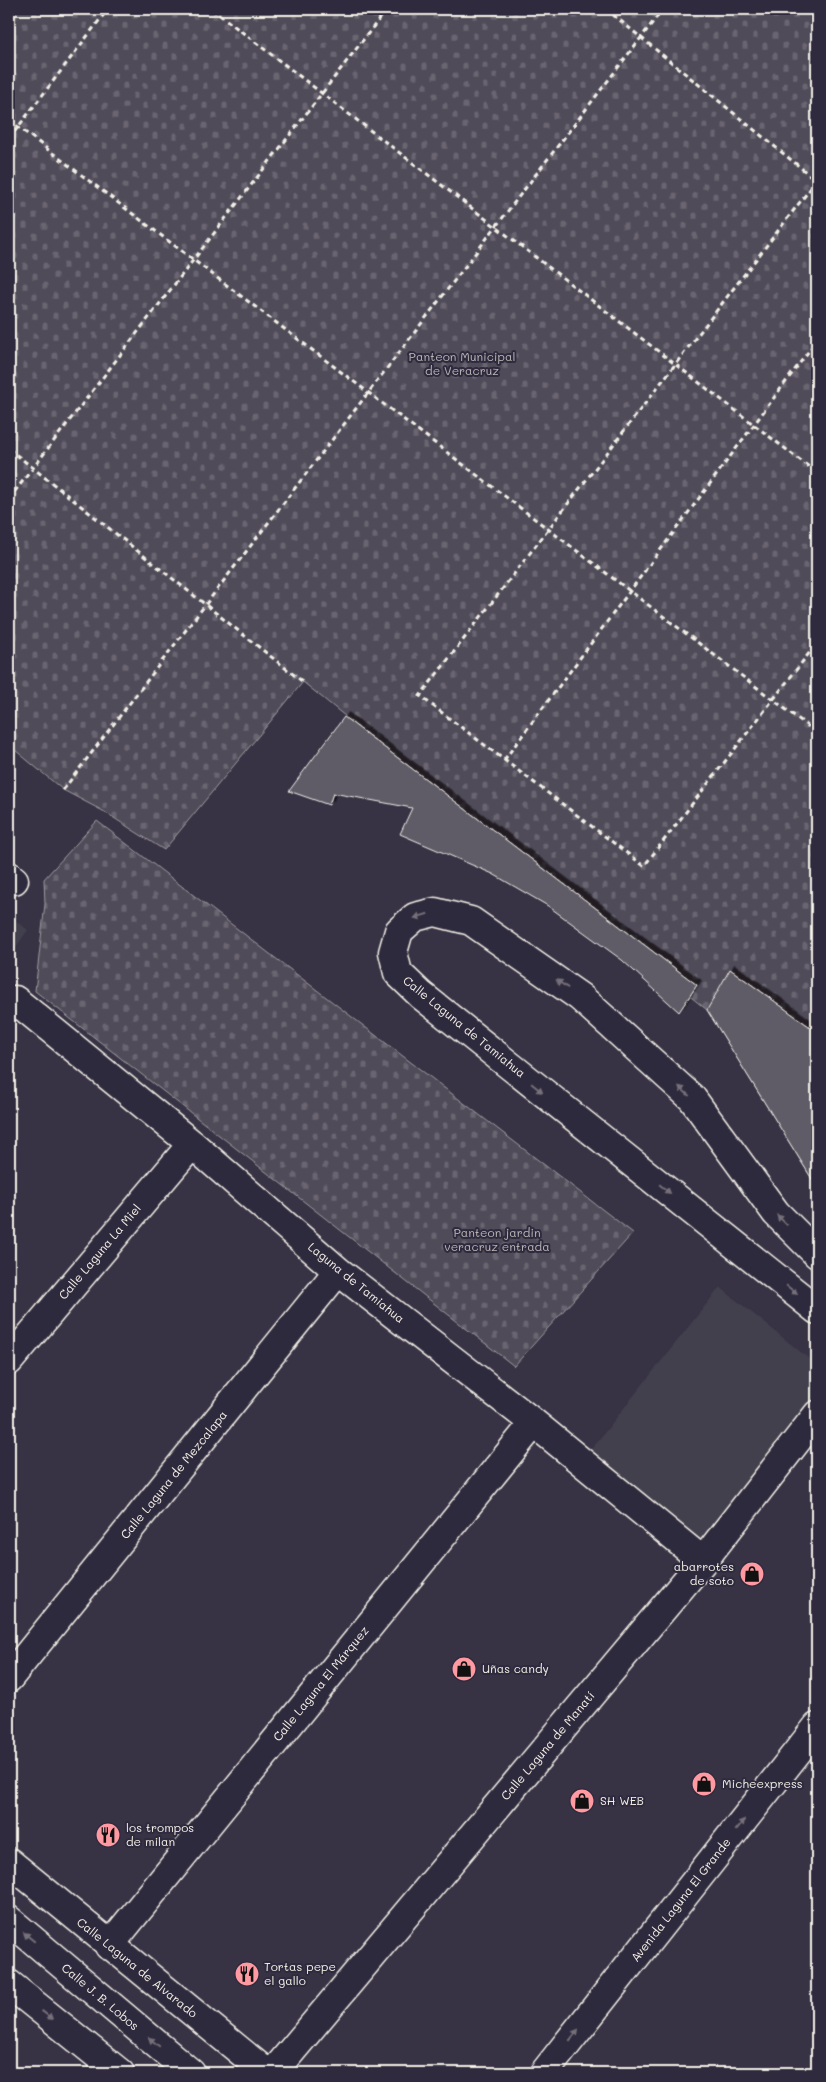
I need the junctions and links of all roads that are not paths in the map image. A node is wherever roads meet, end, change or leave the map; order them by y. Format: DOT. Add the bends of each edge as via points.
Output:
graph roads {
  1 [pos="12,1003"];
  2 [pos="192,1144"];
  3 [pos="817,1254"];
  4 [pos="338,1271"];
  5 [pos="817,1310"];
  6 [pos="9,1361"];
  7 [pos="817,1415"];
  8 [pos="534,1423"];
  9 [pos="703,1561"];
  10 [pos="9,1678"];
  11 [pos="817,1727"];
  12 [pos="9,1862"];
  13 [pos="9,1920"];
  14 [pos="109,1946"];
  15 [pos="9,1984"];
  16 [pos="120,2073"];
  17 [pos="191,2073"];
  18 [pos="266,2073"];
  19 [pos="273,2073"];
  20 [pos="544,2073"];
  1 -- 2 [label="street, Laguna de Tamiahua"];
  2 -- 4 [label="street, Laguna de Tamiahua"];
  2 -- 6 [label="street, Calle Laguna La Miel"];
  3 -- 5 [label="street, Calle Laguna de Tamiahua, one-way" via="776,1213 692,1098 580,997 471,921 435,912 415,916 399,931 393,952 398,973 421,995"];
  4 -- 8 [label="street, Laguna de Tamiahua"];
  4 -- 10 [label="street, Calle Laguna de Mezcalapa"];
  7 -- 9 [label="street, Calle Laguna de Manatí"];
  8 -- 9 [label="street, Laguna de Tamiahua"];
  8 -- 14 [label="street, Calle Laguna El Márquez"];
  9 -- 19 [label="street, Calle Laguna de Manatí"];
  20 -- 11 [label="street, Avenida Laguna El Grande, one-way"];
  12 -- 14 [label="street, Calle Laguna de Alvarado"];
  17 -- 13 [label="street, Calle J. B. Lobos, one-way"];
  14 -- 18 [label="street, Calle Laguna de Alvarado"];
  15 -- 16 [label="street, one-way"];
}
